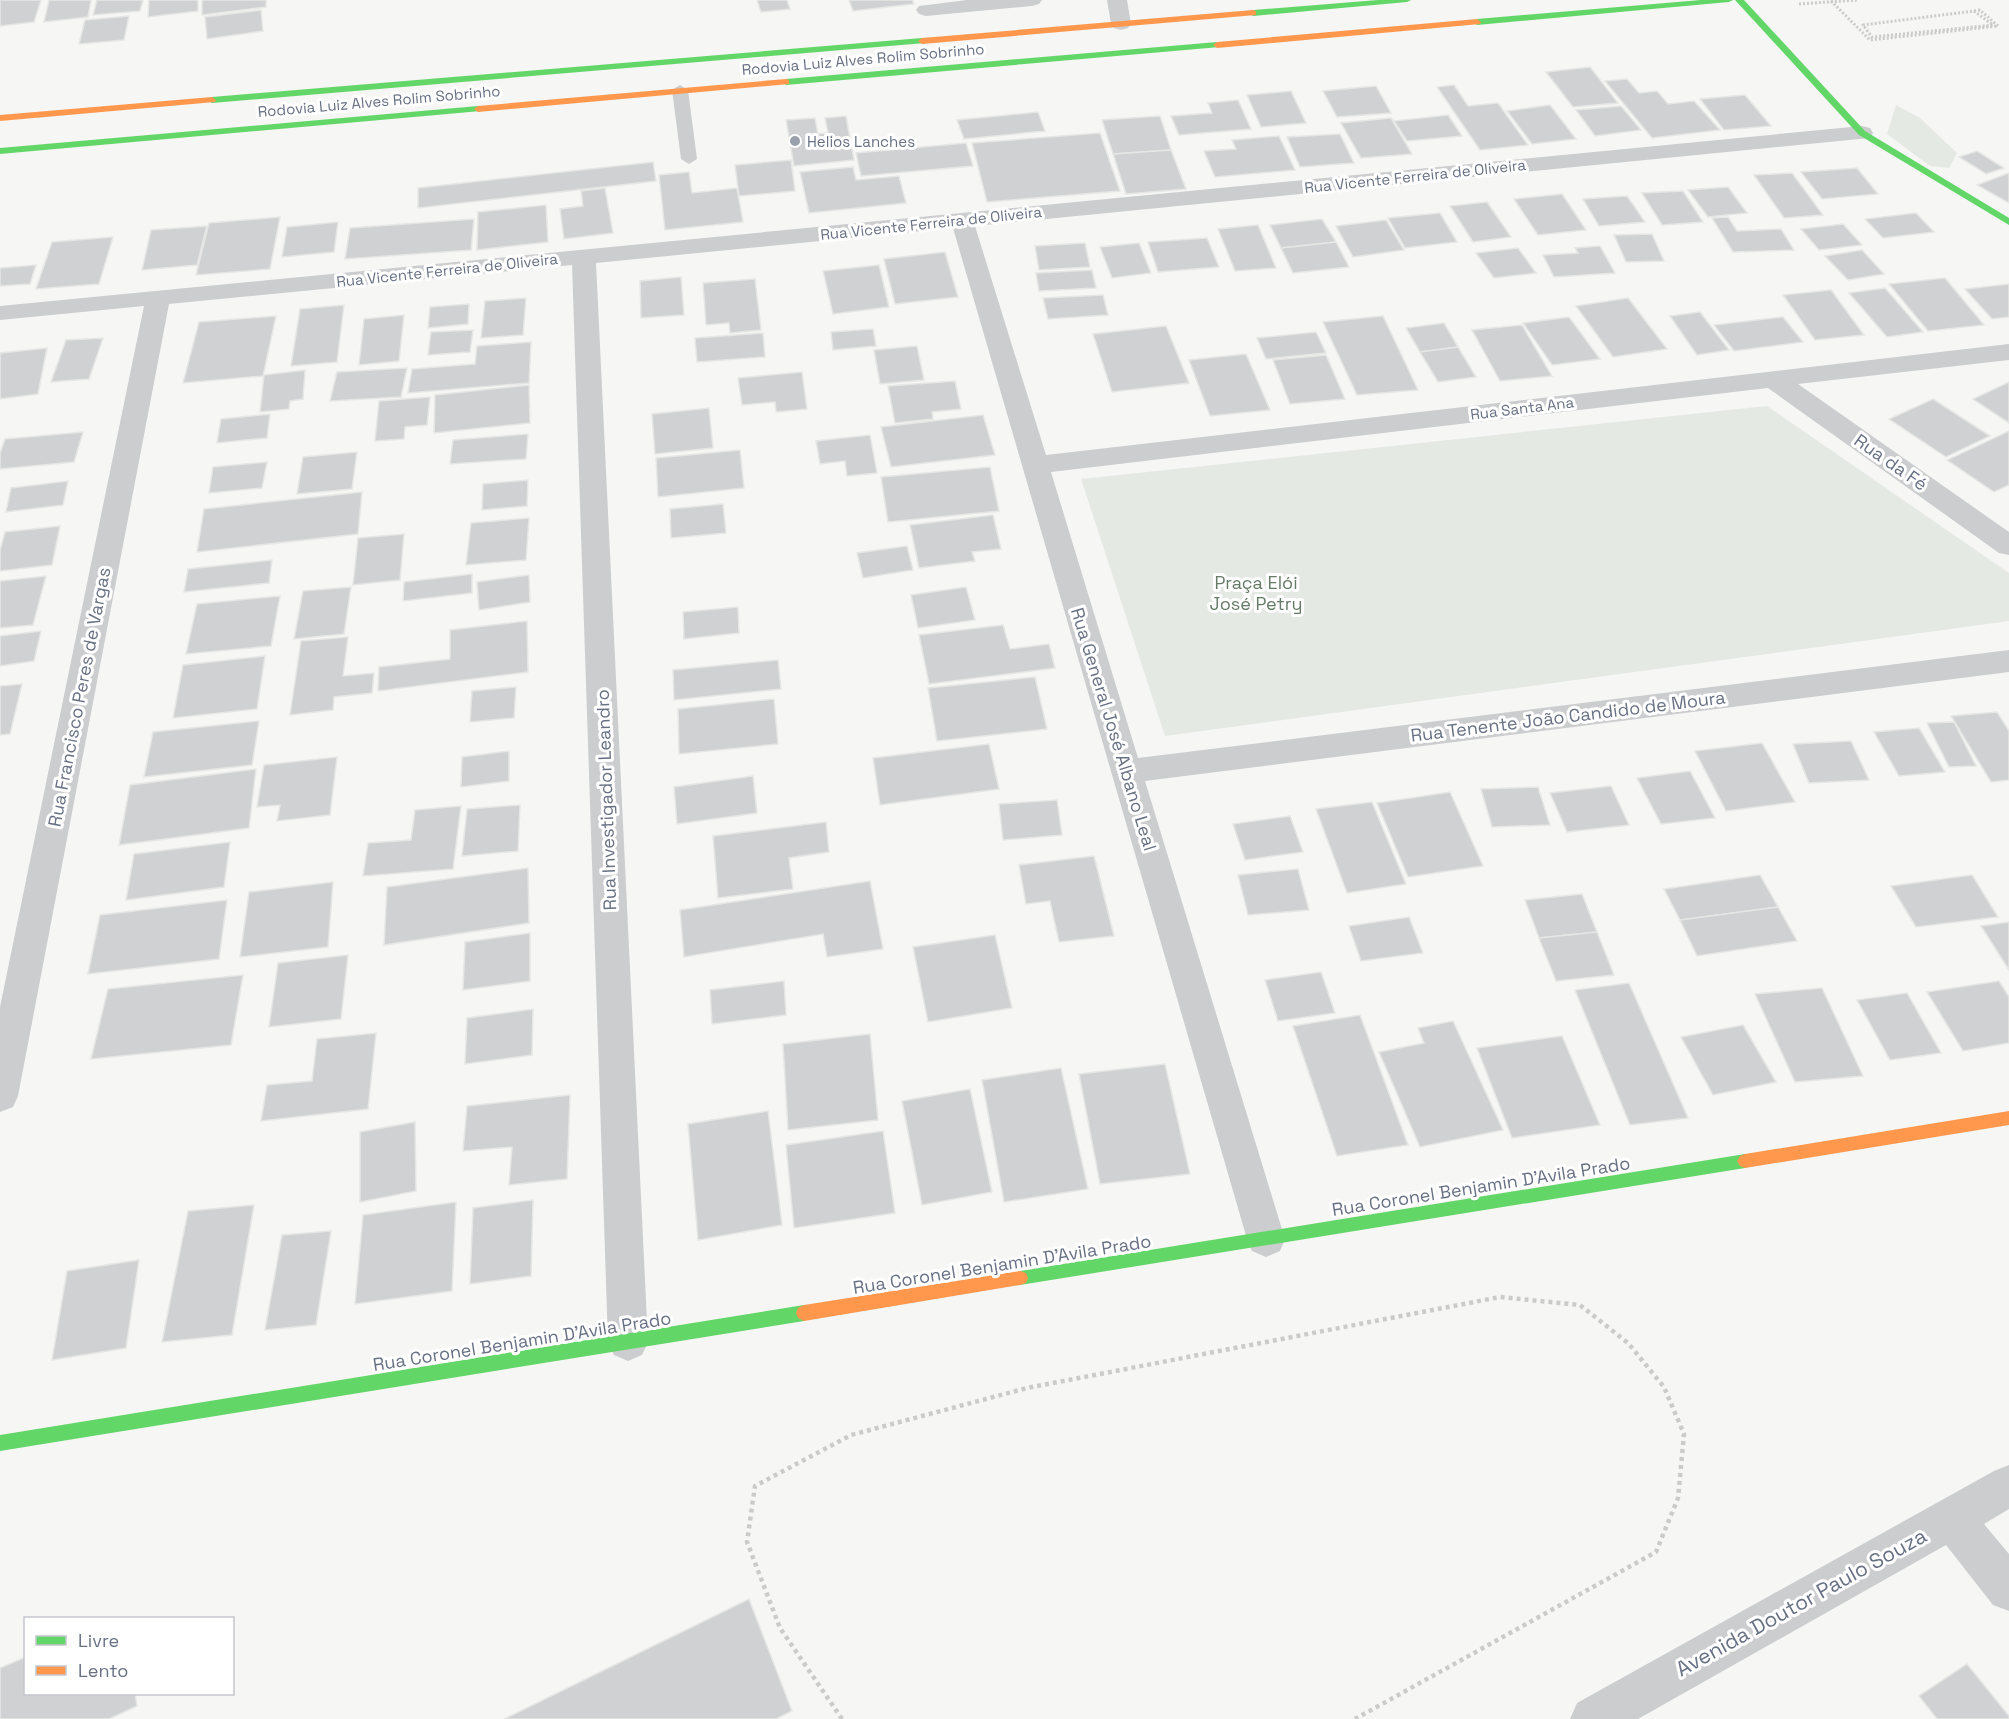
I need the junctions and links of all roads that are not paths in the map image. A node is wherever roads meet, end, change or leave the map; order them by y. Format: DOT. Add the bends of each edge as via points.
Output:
graph roads {
  1 [pos="1032,0"];
  2 [pos="1117,0"];
  3 [pos="1407,0"];
  4 [pos="1730,0"];
  5 [pos="1739,0"];
  6 [pos="926,10"];
  7 [pos="1120,24"];
  8 [pos="680,90"];
  9 [pos="0,118"];
  10 [pos="1862,133"];
  11 [pos="0,151"];
  12 [pos="689,159"];
  13 [pos="962,220"];
  14 [pos="2009,222"];
  15 [pos="584,256"];
  16 [pos="158,298"];
  17 [pos="0,313"];
  18 [pos="2009,352"];
  19 [pos="1773,379"];
  20 [pos="1035,465"];
  21 [pos="2009,546"];
  22 [pos="2009,661"];
  23 [pos="1127,771"];
  24 [pos="0,1096"];
  25 [pos="2009,1118"];
  26 [pos="1266,1239"];
  27 [pos="628,1342"];
  28 [pos="0,1443"];
  29 [pos="2009,1486"];
  30 [pos="1952,1518"];
  31 [pos="2009,1589"];
  32 [pos="1593,1719"];
  1 -- 6 [label="street"];
  2 -- 7 [label="street"];
  3 -- 7 [label="main road, Rodovia Luiz Alves Rolim Sobrinho"];
  4 -- 8 [label="main road, Rodovia Luiz Alves Rolim Sobrinho"];
  5 -- 10 [label="main road"];
  7 -- 9 [label="main road, Rodovia Luiz Alves Rolim Sobrinho"];
  8 -- 11 [label="main road, Rodovia Luiz Alves Rolim Sobrinho"];
  8 -- 12 [label="lane"];
  10 -- 13 [label="street, Rua Vicente Ferreira de Oliveira"];
  10 -- 14 [label="main road"];
  13 -- 15 [label="street, Rua Vicente Ferreira de Oliveira"];
  13 -- 20 [label="street, Rua General José Albano Leal"];
  15 -- 16 [label="street, Rua Vicente Ferreira de Oliveira"];
  15 -- 27 [label="street, Rua Investigador Leandro"];
  16 -- 17 [label="street, Rua Vicente Ferreira de Oliveira"];
  16 -- 24 [label="street, Rua Francisco Peres de Vargas"];
  18 -- 19 [label="street, Rua Santa Ana"];
  19 -- 20 [label="street, Rua Santa Ana"];
  19 -- 21 [label="street, Rua da Fé"];
  20 -- 23 [label="street, Rua General José Albano Leal"];
  22 -- 23 [label="street, Rua Tenente João Candido de Moura"];
  23 -- 26 [label="street, Rua General José Albano Leal"];
  25 -- 26 [label="main road, Rua Coronel Benjamin D'Avila Prado"];
  26 -- 27 [label="main road, Rua Coronel Benjamin D'Avila Prado"];
  27 -- 28 [label="main road, Rua Coronel Benjamin D'Avila Prado"];
  29 -- 30 [label="street, Avenida Doutor Paulo Souza"];
  30 -- 31 [label="street"];
  30 -- 32 [label="street, Avenida Doutor Paulo Souza"];
}
